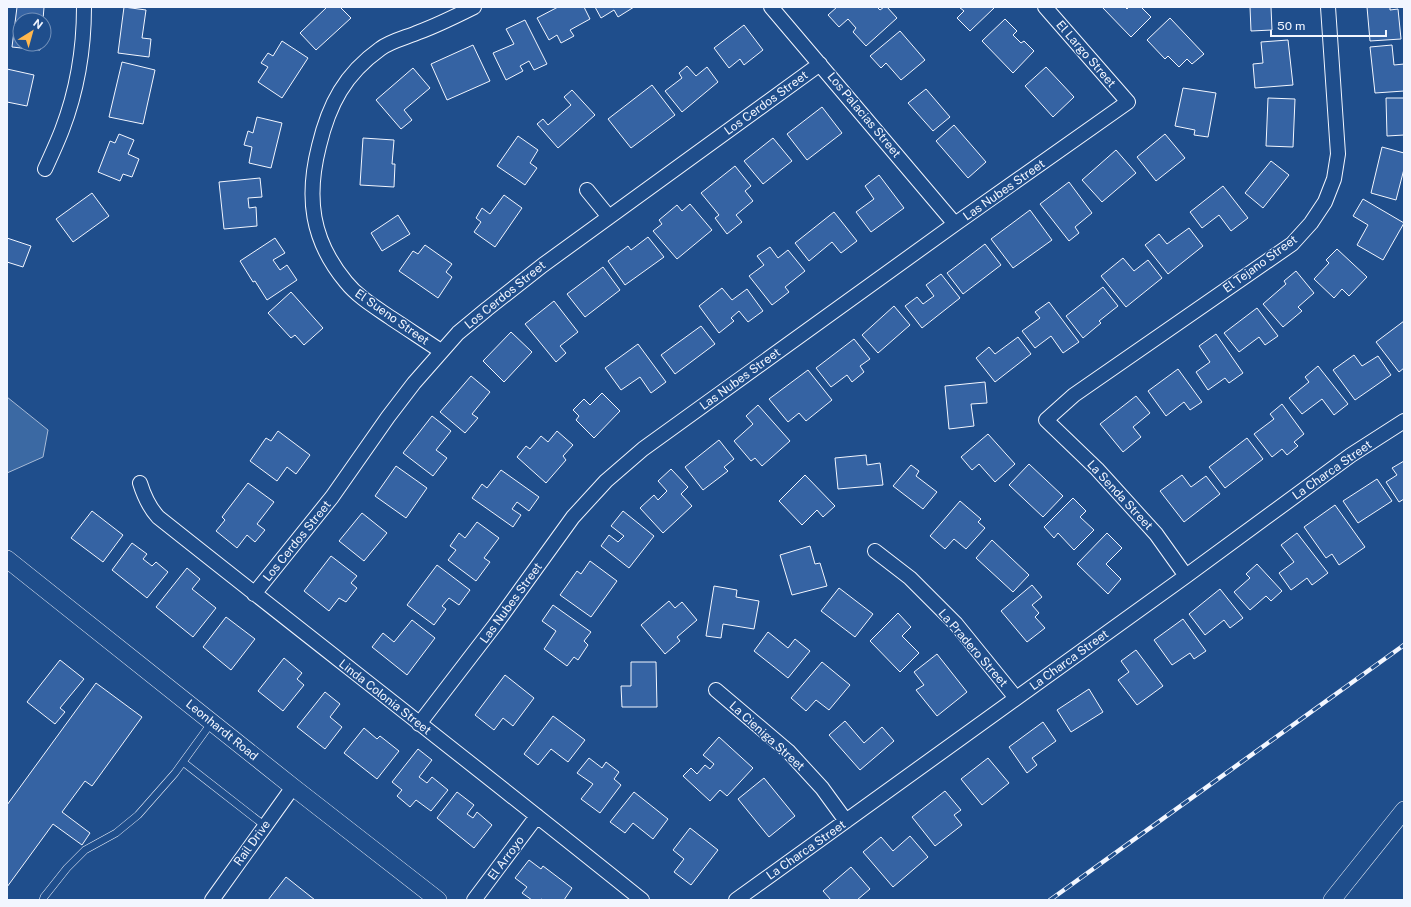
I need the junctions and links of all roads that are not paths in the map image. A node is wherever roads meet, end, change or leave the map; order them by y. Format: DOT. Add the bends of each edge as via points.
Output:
graph roads {
  1 [pos="84,7"];
  2 [pos="474,7"];
  3 [pos="771,7"];
  4 [pos="1045,7"];
  5 [pos="1328,7"];
  6 [pos="820,64"];
  7 [pos="1128,102"];
  8 [pos="45,169"];
  9 [pos="587,190"];
  10 [pos="609,216"];
  11 [pos="956,224"];
  12 [pos="441,351"];
  13 [pos="1046,420"];
  14 [pos="1404,422"];
  15 [pos="140,483"];
  16 [pos="875,551"];
  17 [pos="7,559"];
  18 [pos="1186,576"];
  19 [pos="254,594"];
  20 [pos="716,690"];
  21 [pos="1016,698"];
  22 [pos="212,722"];
  23 [pos="419,724"];
  24 [pos="183,762"];
  25 [pos="293,787"];
  26 [pos="1404,810"];
  27 [pos="537,816"];
  28 [pos="846,821"];
  29 [pos="265,826"];
  30 [pos="43,900"];
  31 [pos="212,900"];
  32 [pos="438,900"];
  33 [pos="474,900"];
  34 [pos="642,900"];
  35 [pos="736,900"];
  36 [pos="1332,900"];
  1 -- 8 [label="street" via="81,58 73,94"];
  2 -- 12 [label="street, El Sueno Street" via="382,47 357,69 332,105 323,129 312,188 312,204 318,233 330,260 346,284 368,303"];
  3 -- 6 [label="street, Los Palacias Street"];
  4 -- 7 [label="street, El Largo Street"];
  5 -- 13 [label="street, El Tejano Street" via="1338,154 1334,179 1311,223 1292,244 1074,395"];
  6 -- 10 [label="street, Los Cerdos Street"];
  6 -- 11 [label="street, Los Palacias Street"];
  7 -- 11 [label="street, Las Nubes Street"];
  9 -- 10 [label="street"];
  10 -- 12 [label="street, Los Cerdos Street" via="487,309"];
  11 -- 23 [label="street, Las Nubes Street" via="643,449 606,481 572,517 495,625"];
  12 -- 19 [label="street, Los Cerdos Street" via="388,417 332,497"];
  13 -- 18 [label="street, La Senda Street" via="1097,469 1156,534"];
  14 -- 18 [label="street, La Charca Street" via="1351,455"];
  15 -- 19 [label="street, Linda Colonia Street" via="150,508 158,517"];
  16 -- 21 [label="street, La Pradero Street" via="910,578 956,624"];
  17 -- 22 [label="street, Leonhardt Road"];
  18 -- 21 [label="street, La Charca Street"];
  19 -- 23 [label="street, Linda Colonia Street"];
  20 -- 28 [label="street, La Cieniga Street" via="788,751 822,788"];
  21 -- 28 [label="street, La Charca Street"];
  22 -- 24 [label="lane"];
  22 -- 25 [label="street, Leonhardt Road"];
  23 -- 27 [label="street, Linda Colonia Street"];
  24 -- 29 [label="lane"];
  24 -- 30 [label="lane" via="138,815 116,833 85,850 67,868"];
  25 -- 29 [label="street, Rail Drive"];
  25 -- 32 [label="street, Leonhardt Road"];
  26 -- 36 [label="street"];
  27 -- 33 [label="street, El Arroyo"];
  27 -- 34 [label="street, Linda Colonia Street"];
  28 -- 35 [label="street, La Charca Street"];
  29 -- 31 [label="street, Rail Drive"];
}
